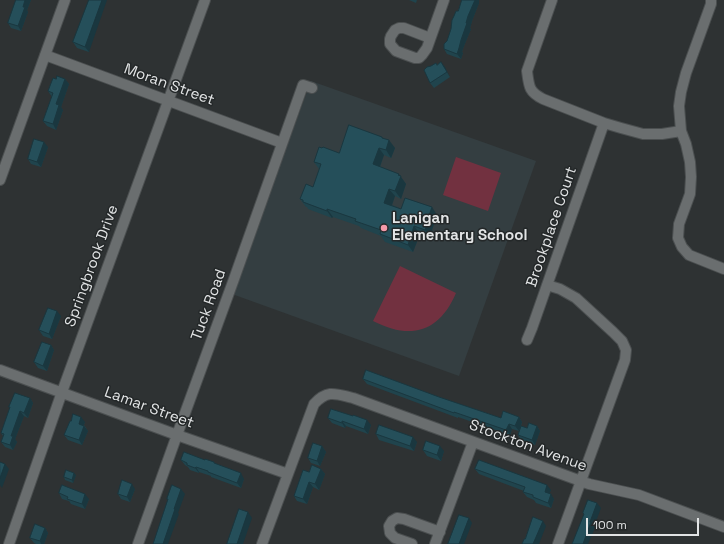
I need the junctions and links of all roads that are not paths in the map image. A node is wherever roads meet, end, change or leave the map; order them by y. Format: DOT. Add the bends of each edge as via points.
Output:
graph roads {
  1 [pos="65,0"];
  2 [pos="204,0"];
  3 [pos="444,0"];
  4 [pos="552,0"];
  5 [pos="711,0"];
  6 [pos="430,38"];
  7 [pos="45,56"];
  8 [pos="312,88"];
  9 [pos="167,101"];
  10 [pos="604,123"];
  11 [pos="681,131"];
  12 [pos="282,143"];
  13 [pos="0,180"];
  14 [pos="724,269"];
  15 [pos="547,285"];
  16 [pos="527,340"];
  17 [pos="0,370"];
  18 [pos="62,392"];
  19 [pos="177,435"];
  20 [pos="473,442"];
  21 [pos="288,474"];
  22 [pos="581,481"];
  23 [pos="724,527"];
  24 [pos="440,532"];
  25 [pos="266,543"];
  26 [pos="9,544"];
  27 [pos="138,544"];
  28 [pos="412,544"];
  29 [pos="436,544"];
  30 [pos="558,544"];
  1 -- 7 [label="street"];
  2 -- 9 [label="street, Springbrook Drive"];
  3 -- 6 [label="street"];
  4 -- 10 [label="street" via="527,71 530,88 535,95"];
  5 -- 11 [label="street" via="681,92"];
  7 -- 9 [label="street, Moran Street"];
  7 -- 13 [label="street"];
  8 -- 12 [label="street, Tuck Road" via="303,85"];
  9 -- 12 [label="street, Moran Street"];
  9 -- 18 [label="street, Springbrook Drive"];
  10 -- 11 [label="street" via="643,134"];
  10 -- 15 [label="street, Brookplace Court"];
  11 -- 14 [label="street" via="690,162 691,177 690,194 678,238 689,255"];
  12 -- 19 [label="street, Tuck Road"];
  15 -- 16 [label="street, Brookplace Court"];
  15 -- 22 [label="street" via="576,298 613,332 626,350 625,360"];
  17 -- 18 [label="street, Lamar Street"];
  18 -- 19 [label="street, Lamar Street"];
  18 -- 26 [label="street, Springbrook Drive"];
  19 -- 21 [label="street, Lamar Street"];
  19 -- 27 [label="street, Tuck Road"];
  20 -- 21 [label="street, Stockton Avenue" via="353,398 327,394 314,404"];
  20 -- 22 [label="street, Stockton Avenue"];
  20 -- 24 [label="street"];
  21 -- 25 [label="street"];
  22 -- 23 [label="street, Stockton Avenue" via="639,495"];
  22 -- 30 [label="street"];
  24 -- 28 [label="street" via="404,518 392,521 389,526 390,533 395,538"];
  24 -- 29 [label="street"];
}
